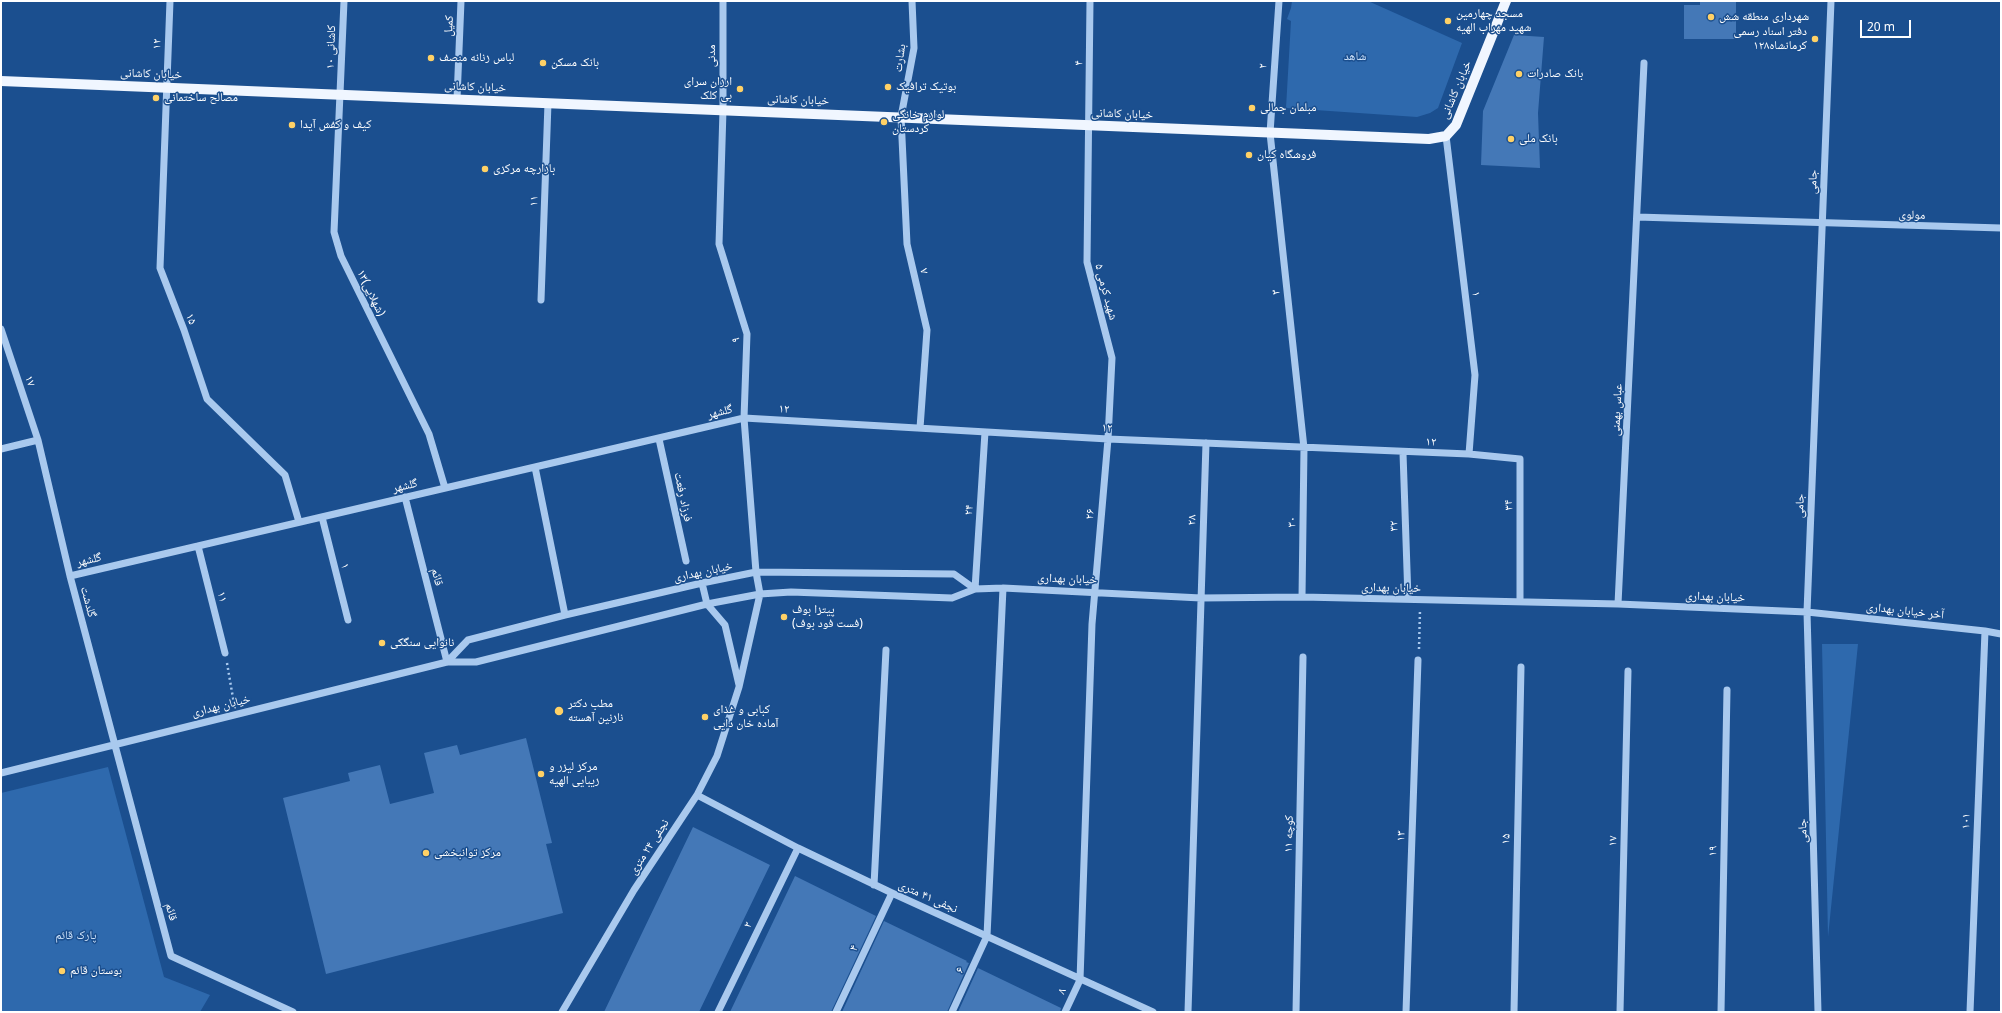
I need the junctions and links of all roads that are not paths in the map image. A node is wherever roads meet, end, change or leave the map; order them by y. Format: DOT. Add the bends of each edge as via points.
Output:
graph roads {
  1 [pos="170,1"];
  2 [pos="344,1"];
  3 [pos="461,1"];
  4 [pos="723,1"];
  5 [pos="912,1"];
  6 [pos="1090,1"];
  7 [pos="1279,1"];
  8 [pos="1506,1"];
  9 [pos="1831,1"];
  10 [pos="1644,63"];
  11 [pos="1,81"];
  12 [pos="166,88"];
  13 [pos="340,95"];
  14 [pos="456,99"];
  15 [pos="548,103"];
  16 [pos="723,110"];
  17 [pos="901,118"];
  18 [pos="1089,125"];
  19 [pos="1270,133"];
  20 [pos="1446,136"];
  21 [pos="1637,217"];
  22 [pos="1822,223"];
  23 [pos="2001,228"];
  24 [pos="541,300"];
  25 [pos="1,329"];
  26 [pos="744,418"];
  27 [pos="920,428"];
  28 [pos="985,432"];
  29 [pos="659,439"];
  30 [pos="1108,439"];
  31 [pos="38,440"];
  32 [pos="1206,443"];
  33 [pos="1304,448"];
  34 [pos="1,449"];
  35 [pos="1403,453"];
  36 [pos="1469,454"];
  37 [pos="535,467"];
  38 [pos="445,488"];
  39 [pos="405,497"];
  40 [pos="322,517"];
  41 [pos="299,522"];
  42 [pos="198,546"];
  43 [pos="686,561"];
  44 [pos="756,572"];
  45 [pos="70,576"];
  46 [pos="702,583"];
  47 [pos="1003,588"];
  48 [pos="974,589"];
  49 [pos="1094,591"];
  50 [pos="760,594"];
  51 [pos="1302,597"];
  52 [pos="1201,598"];
  53 [pos="1408,599"];
  54 [pos="1520,602"];
  55 [pos="708,604"];
  56 [pos="1618,604"];
  57 [pos="1807,612"];
  58 [pos="565,615"];
  59 [pos="348,620"];
  60 [pos="1985,631"];
  61 [pos="2001,634"];
  62 [pos="886,650"];
  63 [pos="225,652"];
  64 [pos="1303,657"];
  65 [pos="1418,660"];
  66 [pos="447,662"];
  67 [pos="1521,667"];
  68 [pos="1628,670"];
  69 [pos="740,687"];
  70 [pos="1727,690"];
  71 [pos="114,745"];
  72 [pos="1,773"];
  73 [pos="697,795"];
  74 [pos="798,848"];
  75 [pos="874,885"];
  76 [pos="892,893"];
  77 [pos="987,936"];
  78 [pos="1080,980"];
  79 [pos="293,1012"];
  80 [pos="562,1012"];
  81 [pos="718,1012"];
  82 [pos="836,1012"];
  83 [pos="952,1012"];
  84 [pos="1065,1012"];
  85 [pos="1153,1012"];
  86 [pos="1188,1012"];
  87 [pos="1296,1012"];
  88 [pos="1406,1012"];
  89 [pos="1514,1012"];
  90 [pos="1620,1012"];
  91 [pos="1721,1012"];
  92 [pos="1818,1012"];
  93 [pos="1970,1012"];
  1 -- 12 [label="street, ۱۲"];
  2 -- 13 [label="street, کاشانی ۱۰"];
  3 -- 14 [label="street, کمیل"];
  4 -- 16 [label="street, مدنی"];
  5 -- 17 [label="street, بشارت" via="914,48"];
  6 -- 18 [label="street, ۴"];
  7 -- 19 [label="street, ۲"];
  8 -- 20 [label="main road, خیابان کاشانی" via="1460,118"];
  9 -- 22 [label="street, جامی"];
  10 -- 21 [label="street, عباس بهمنی"];
  11 -- 12 [label="main road, خیابان کاشانی"];
  12 -- 13 [label="main road, خیابان کاشانی"];
  12 -- 41 [label="street, ۱۵" via="160,268 208,399 285,475"];
  13 -- 14 [label="main road, خیابان کاشانی"];
  13 -- 38 [label="street, ۱۳(شهلایی)" via="334,232 341,256 429,434"];
  14 -- 15 [label="main road, خیابان کاشانی"];
  15 -- 16 [label="main road, خیابان کاشانی"];
  15 -- 24 [label="street, ۱۱"];
  16 -- 17 [label="main road, خیابان کاشانی"];
  16 -- 26 [label="street, ۹" via="719,244 748,334"];
  17 -- 18 [label="main road, خیابان کاشانی"];
  17 -- 27 [label="street, ۷" via="907,244 927,330"];
  18 -- 19 [label="main road, خیابان کاشانی"];
  18 -- 30 [label="street, ۵ شهید کرمی" via="1086,262 1112,358"];
  19 -- 20 [label="main road, خیابان کاشانی" via="1429,139"];
  19 -- 33 [label="street, ۳"];
  20 -- 36 [label="street, ۱" via="1475,375"];
  21 -- 22 [label="street"];
  21 -- 56 [label="street, عباس بهمنی"];
  22 -- 23 [label="street, مولوی"];
  22 -- 57 [label="street, جامی"];
  25 -- 31 [label="street, ۱۷"];
  26 -- 27 [label="street, ۱۲"];
  26 -- 29 [label="street, گلشهر"];
  26 -- 44 [label="street, ۹"];
  27 -- 28 [label="street, ۱۲"];
  28 -- 30 [label="street, ۱۲"];
  28 -- 48 [label="street, ۲۴"];
  29 -- 37 [label="street, گلشهر"];
  29 -- 43 [label="street, فرزاد رفعت"];
  30 -- 32 [label="street, ۱۲"];
  30 -- 49 [label="street, ۲۶"];
  31 -- 34 [label="street"];
  31 -- 45 [label="street, گلدشت"];
  32 -- 33 [label="street, ۱۲"];
  32 -- 52 [label="street, ۲۸"];
  33 -- 35 [label="street, ۱۲"];
  33 -- 51 [label="street, ۳۰"];
  35 -- 36 [label="street, ۱۲"];
  35 -- 53 [label="street, ۳۲"];
  36 -- 54 [label="street, ۳۴" via="1520,459"];
  37 -- 38 [label="street, گلشهر"];
  37 -- 58 [label="street"];
  38 -- 39 [label="street, گلشهر"];
  39 -- 40 [label="street, گلشهر"];
  39 -- 66 [label="street, قائم"];
  40 -- 41 [label="street, گلشهر"];
  40 -- 59 [label="street, ۱"];
  41 -- 42 [label="street, گلشهر"];
  42 -- 45 [label="street, گلشهر"];
  42 -- 63 [label="street, ۱۱"];
  44 -- 46 [label="street, خیابان بهداری"];
  44 -- 48 [label="street, خیابان بهداری" via="954,574"];
  44 -- 50 [label="street, ۹"];
  45 -- 71 [label="street, گلدشت"];
  46 -- 55 [label="street"];
  46 -- 58 [label="street, خیابان بهداری"];
  47 -- 48 [label="street, خیابان بهداری"];
  47 -- 49 [label="street, خیابان بهداری"];
  47 -- 77 [label="street"];
  48 -- 50 [label="street, خیابان بهداری" via="952,598 791,592"];
  49 -- 52 [label="street, خیابان بهداری"];
  49 -- 78 [label="street, ۲۶"];
  50 -- 55 [label="street, خیابان بهداری"];
  50 -- 69 [label="street, نجفی ۲۴ متری"];
  51 -- 52 [label="street, خیابان بهداری"];
  51 -- 53 [label="street, خیابان بهداری"];
  52 -- 86 [label="street, ۲۸"];
  53 -- 54 [label="street, خیابان بهداری"];
  54 -- 56 [label="street, خیابان بهداری"];
  55 -- 66 [label="street, خیابان بهداری" via="476,662"];
  55 -- 69 [label="street" via="725,625"];
  56 -- 57 [label="street, خیابان بهداری"];
  57 -- 60 [label="street, آخر خیابان بهداری"];
  57 -- 92 [label="street, جامی"];
  58 -- 66 [label="street, خیابان بهداری" via="468,640"];
  60 -- 61 [label="street, آخر خیابان بهداری"];
  60 -- 93 [label="street, ۱۰۱"];
  62 -- 75 [label="street"];
  64 -- 87 [label="street, کوچه ۱۱"];
  65 -- 88 [label="street, ۱۳"];
  66 -- 71 [label="street, خیابان بهداری"];
  67 -- 89 [label="street, ۱۵"];
  68 -- 90 [label="street, ۱۷"];
  69 -- 73 [label="street, نجفی ۲۴ متری" via="716,756"];
  70 -- 91 [label="street, ۱۹"];
  71 -- 72 [label="street, خیابان بهداری"];
  71 -- 79 [label="street, قائم" via="171,956"];
  73 -- 74 [label="street, نجفی ۴۱ متری"];
  73 -- 80 [label="street, نجفی ۲۴ متری" via="634,890"];
  74 -- 75 [label="street, نجفی ۴۱ متری"];
  74 -- 81 [label="street, ۲"];
  75 -- 76 [label="street, نجفی ۴۱ متری"];
  76 -- 77 [label="street, نجفی ۴۱ متری"];
  76 -- 82 [label="street, ۴"];
  77 -- 78 [label="street, نجفی ۴۱ متری"];
  77 -- 83 [label="street, ۶"];
  78 -- 84 [label="street, ۸"];
  78 -- 85 [label="street, نجفی ۴۱ متری"];
}
